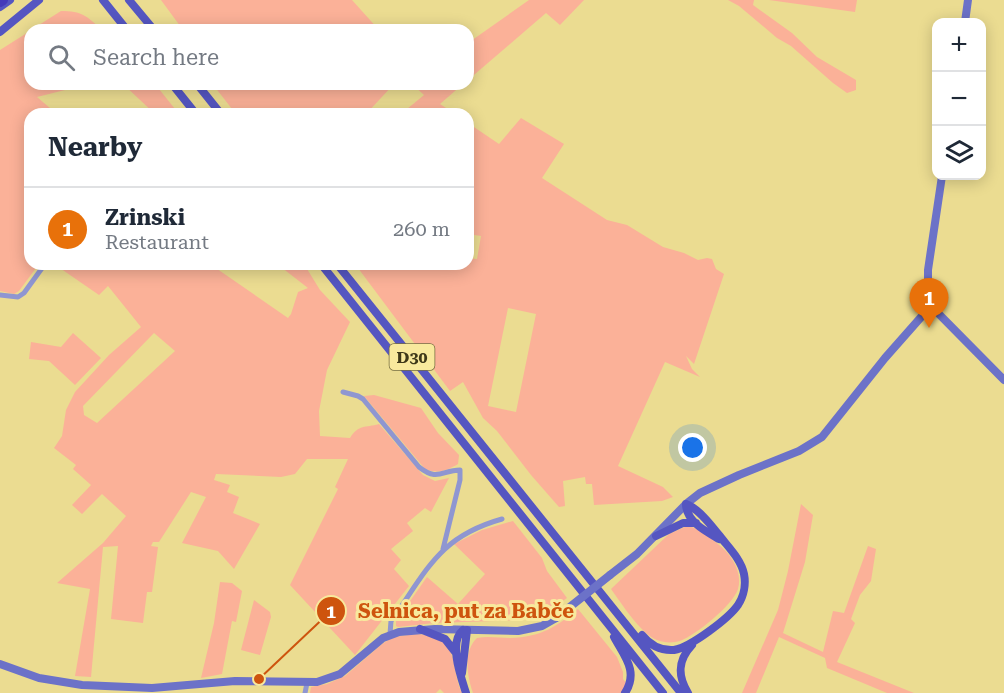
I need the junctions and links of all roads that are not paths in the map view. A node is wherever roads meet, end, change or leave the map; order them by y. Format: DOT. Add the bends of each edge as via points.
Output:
graph roads {
  1 [pos="9,0"];
  2 [pos="39,0"];
  3 [pos="103,0"];
  4 [pos="129,0"];
  5 [pos="968,0"];
  6 [pos="0,8"];
  7 [pos="965,18"];
  8 [pos="123,24"];
  9 [pos="149,24"];
  10 [pos="0,32"];
  11 [pos="177,90"];
  12 [pos="202,90"];
  13 [pos="191,108"];
  14 [pos="216,108"];
  15 [pos="941,180"];
  16 [pos="41,270"];
  17 [pos="326,270"];
  18 [pos="342,270"];
  19 [pos="0,295"];
  20 [pos="930,307"];
  21 [pos="1004,380"];
  22 [pos="343,392"];
  23 [pos="686,504"];
  24 [pos="502,519"];
  25 [pos="696,523"];
  26 [pos="656,536"];
  27 [pos="725,543"];
  28 [pos="443,549"];
  29 [pos="619,616"];
  30 [pos="612,628"];
  31 [pos="420,629"];
  32 [pos="465,630"];
  33 [pos="390,634"];
  34 [pos="700,637"];
  35 [pos="456,652"];
  36 [pos="0,664"];
  37 [pos="462,676"];
  38 [pos="307,683"];
  39 [pos="305,693"];
  40 [pos="466,693"];
  41 [pos="625,693"];
  42 [pos="663,693"];
  43 [pos="681,693"];
  44 [pos="688,693"];
  1 -- 6 [label="main road"];
  2 -- 10 [label="main road"];
  3 -- 8 [label="main road"];
  4 -- 9 [label="main road"];
  5 -- 7 [label="street"];
  11 -- 13 [label="main road"];
  12 -- 14 [label="main road"];
  15 -- 20 [label="street" via="928,270"];
  16 -- 19 [label="street" via="18,297"];
  17 -- 30 [label="main road, D30"];
  18 -- 29 [label="main road, D30"];
  20 -- 21 [label="street"];
  20 -- 23 [label="street" via="822,437 799,451 710,487"];
  22 -- 28 [label="street" via="363,399 427,473 441,475 460,470"];
  23 -- 25 [label="main road" via="688,515"];
  23 -- 26 [label="street"];
  23 -- 27 [label="main road"];
  24 -- 28 [label="street" via="466,532"];
  25 -- 26 [label="main road" via="683,523"];
  25 -- 27 [label="main road"];
  26 -- 32 [label="street, bridge" via="542,626 518,631"];
  27 -- 34 [label="main road" via="742,567 743,591 732,612"];
  28 -- 33 [label="street" via="392,621"];
  29 -- 34 [label="main road" via="660,648 674,650"];
  29 -- 43 [label="main road, D30"];
  30 -- 41 [label="main road" via="631,667"];
  30 -- 42 [label="main road, D30"];
  31 -- 32 [label="street"];
  31 -- 33 [label="street"];
  31 -- 35 [label="main road" via="445,639"];
  32 -- 35 [label="main road" via="456,640"];
  32 -- 37 [label="main road"];
  33 -- 38 [label="street" via="340,674"];
  34 -- 44 [label="main road" via="684,654 680,665"];
  35 -- 37 [label="main road"];
  36 -- 38 [label="street" via="39,678 82,685 152,688 235,681"];
  37 -- 40 [label="main road"];
  38 -- 39 [label="street"];
}
